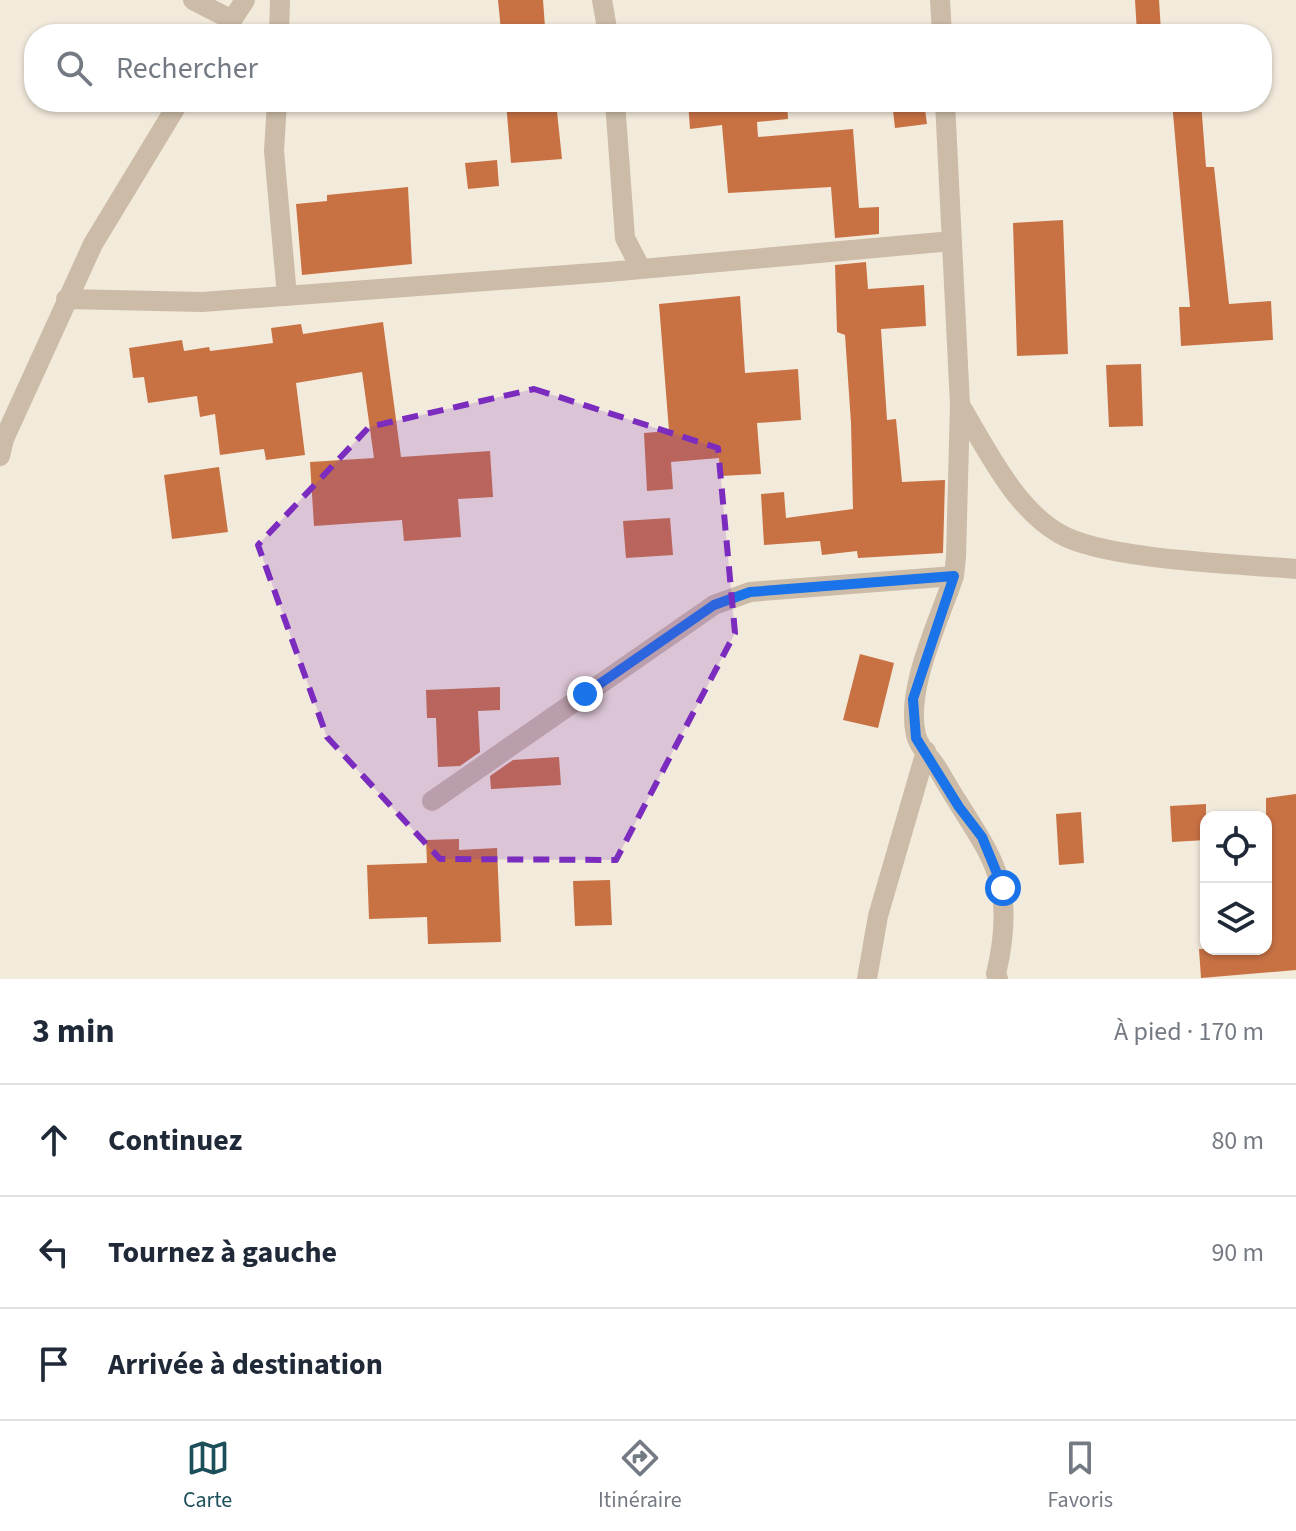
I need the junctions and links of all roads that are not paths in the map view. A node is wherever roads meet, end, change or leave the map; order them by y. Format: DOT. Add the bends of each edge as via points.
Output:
graph roads {
  1 [pos="193,0"];
  2 [pos="245,0"];
  3 [pos="280,0"];
  4 [pos="602,0"];
  5 [pos="940,0"];
  6 [pos="224,24"];
  7 [pos="230,24"];
  8 [pos="279,24"];
  9 [pos="606,24"];
  10 [pos="941,24"];
  11 [pos="173,112"];
  12 [pos="276,112"];
  13 [pos="615,112"];
  14 [pos="946,112"];
  15 [pos="952,241"];
  16 [pos="641,269"];
  17 [pos="287,296"];
  18 [pos="66,299"];
  19 [pos="960,405"];
  20 [pos="0,456"];
  21 [pos="1296,569"];
  22 [pos="954,576"];
  23 [pos="926,751"];
  24 [pos="432,801"];
  25 [pos="867,979"];
  26 [pos="998,979"];
  1 -- 6 [label="street"];
  2 -- 7 [label="street"];
  3 -- 8 [label="street"];
  4 -- 9 [label="street"];
  5 -- 10 [label="street"];
  11 -- 18 [label="street"];
  12 -- 17 [label="street" via="274,151"];
  13 -- 16 [label="street" via="625,238"];
  14 -- 15 [label="street"];
  15 -- 16 [label="street"];
  15 -- 19 [label="street"];
  16 -- 17 [label="street"];
  17 -- 18 [label="street" via="202,302"];
  18 -- 20 [label="street"];
  19 -- 21 [label="street" via="1011,490 1061,534 1109,549"];
  19 -- 22 [label="street"];
  22 -- 23 [label="street" via="913,699 916,738"];
  22 -- 24 [label="street" via="750,592 714,605"];
  23 -- 25 [label="street" via="878,916"];
  23 -- 26 [label="street" via="982,837 1003,888 1006,934"];
}
